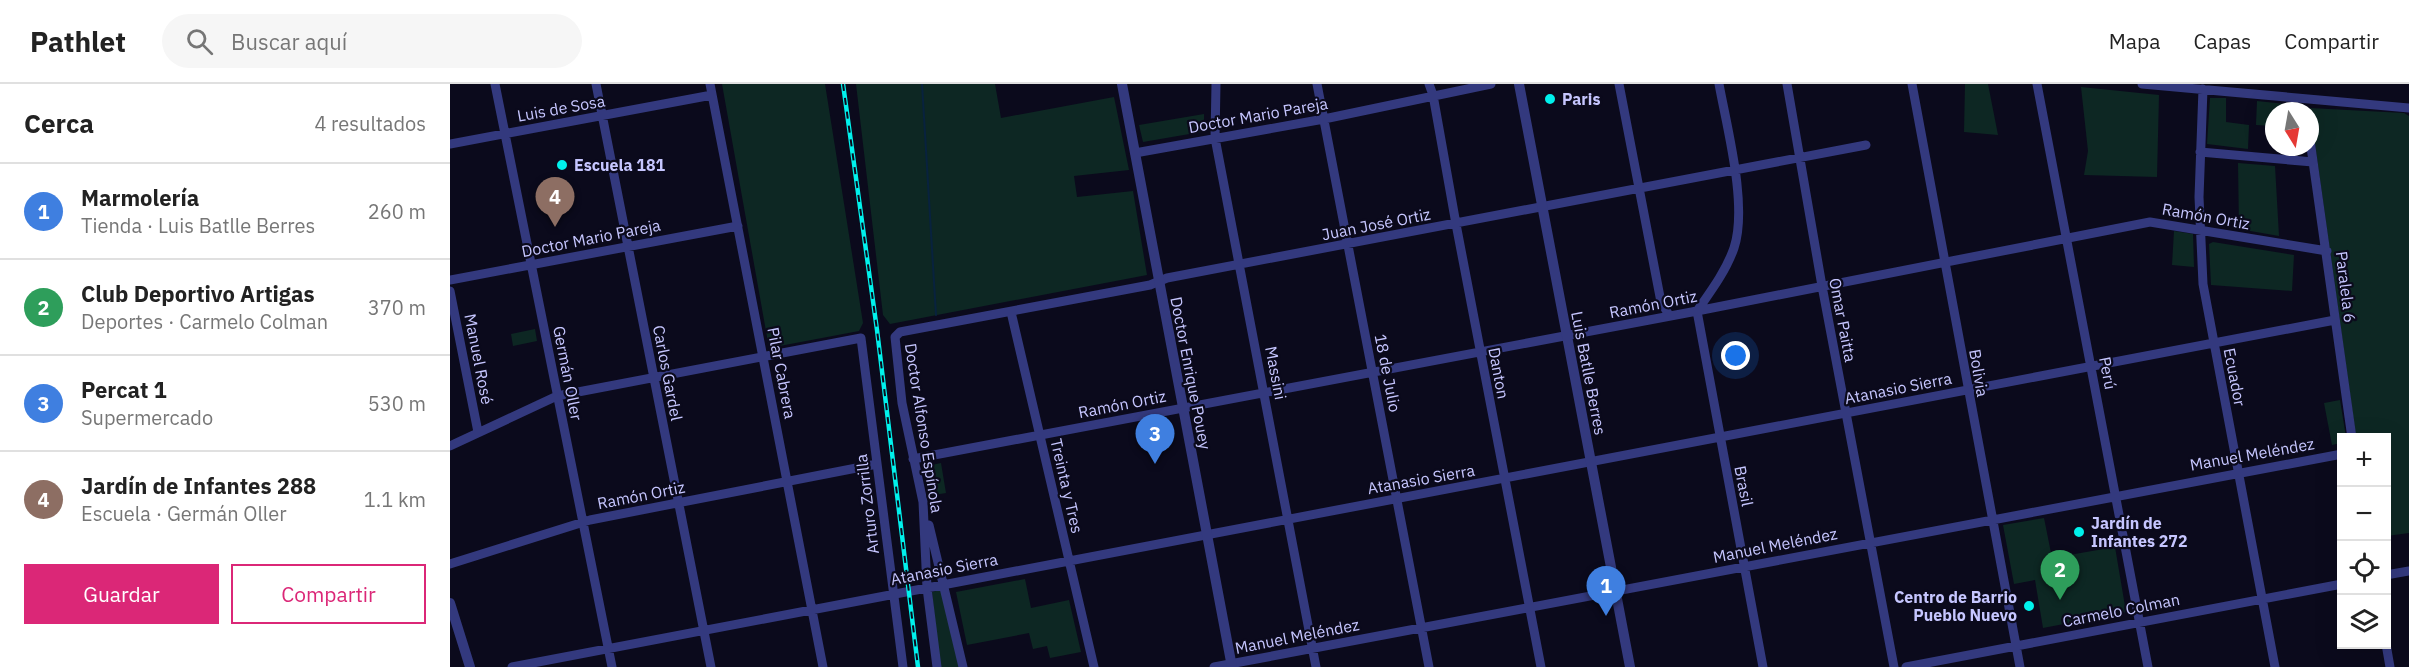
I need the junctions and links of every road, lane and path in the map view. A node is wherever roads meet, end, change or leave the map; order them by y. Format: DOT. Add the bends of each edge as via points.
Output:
graph roads {
  1 [pos="495,84"];
  2 [pos="596,84"];
  3 [pos="710,84"];
  4 [pos="1122,84"];
  5 [pos="1216,84"];
  6 [pos="1317,84"];
  7 [pos="1429,84"];
  8 [pos="1491,84"];
  9 [pos="1519,84"];
  10 [pos="1619,84"];
  11 [pos="1719,84"];
  12 [pos="1786,84"];
  13 [pos="1912,84"];
  14 [pos="2037,84"];
  15 [pos="2142,84"];
  16 [pos="2224,87"];
  17 [pos="2203,89"];
  18 [pos="712,95"];
  19 [pos="1433,95"];
  20 [pos="2304,99"];
  21 [pos="2304,102"];
  22 [pos="2409,108"];
  23 [pos="602,116"];
  24 [pos="1324,119"];
  25 [pos="506,134"];
  26 [pos="1215,138"];
  27 [pos="450,144"];
  28 [pos="1866,145"];
  29 [pos="2200,152"];
  30 [pos="1135,153"];
  31 [pos="2312,156"];
  32 [pos="1799,158"];
  33 [pos="2313,162"];
  34 [pos="1734,171"];
  35 [pos="1638,188"];
  36 [pos="1542,207"];
  37 [pos="1456,224"];
  38 [pos="738,226"];
  39 [pos="2202,231"];
  40 [pos="2067,239"];
  41 [pos="1349,244"];
  42 [pos="629,246"];
  43 [pos="2327,251"];
  44 [pos="1944,262"];
  45 [pos="531,265"];
  46 [pos="1240,265"];
  47 [pos="450,280"];
  48 [pos="1159,281"];
  49 [pos="1822,286"];
  50 [pos="450,291"];
  51 [pos="1696,310"];
  52 [pos="1011,312"];
  53 [pos="1669,315"];
  54 [pos="2335,320"];
  55 [pos="1566,336"];
  56 [pos="895,337"];
  57 [pos="2213,343"];
  58 [pos="1480,352"];
  59 [pos="764,357"];
  60 [pos="2091,367"];
  61 [pos="1372,372"];
  62 [pos="654,378"];
  63 [pos="1967,390"];
  64 [pos="1264,392"];
  65 [pos="557,396"];
  66 [pos="1183,408"];
  67 [pos="1846,413"];
  68 [pos="478,432"];
  69 [pos="2351,433"];
  70 [pos="1040,435"];
  71 [pos="1719,437"];
  72 [pos="450,446"];
  73 [pos="2337,455"];
  74 [pos="914,459"];
  75 [pos="1591,463"];
  76 [pos="877,464"];
  77 [pos="2238,472"];
  78 [pos="1504,479"];
  79 [pos="788,482"];
  80 [pos="2115,495"];
  81 [pos="1396,498"];
  82 [pos="923,502"];
  83 [pos="678,503"];
  84 [pos="1289,519"];
  85 [pos="1991,519"];
  86 [pos="582,523"];
  87 [pos="1206,534"];
  88 [pos="1871,542"];
  89 [pos="1069,561"];
  90 [pos="450,564"];
  91 [pos="1744,565"];
  92 [pos="2409,571"];
  93 [pos="2391,574"];
  94 [pos="943,585"];
  95 [pos="2337,585"];
  96 [pos="927,588"];
  97 [pos="1615,591"];
  98 [pos="893,594"];
  99 [pos="2263,600"];
  100 [pos="450,603"];
  101 [pos="1529,607"];
  102 [pos="812,609"];
  103 [pos="2140,622"];
  104 [pos="1422,628"];
  105 [pos="704,631"];
  106 [pos="2016,645"];
  107 [pos="1312,648"];
  108 [pos="608,649"];
  109 [pos="2387,649"];
  110 [pos="1231,665"];
  111 [pos="470,667"];
  112 [pos="512,667"];
  113 [pos="612,667"];
  114 [pos="711,667"];
  115 [pos="823,667"];
  116 [pos="903,667"];
  117 [pos="936,667"];
  118 [pos="963,667"];
  119 [pos="1094,667"];
  120 [pos="1214,667"];
  121 [pos="1316,667"];
  122 [pos="1429,667"];
  123 [pos="1541,667"];
  124 [pos="1630,667"];
  125 [pos="1763,667"];
  126 [pos="1894,667"];
  127 [pos="1905,667"];
  128 [pos="2020,667"];
  129 [pos="2148,667"];
  130 [pos="2275,667"];
  131 [pos="2390,667"];
  1 -- 25 [label="street, Germán Oller"];
  2 -- 23 [label="street, Carlos Gardel"];
  3 -- 18 [label="street, Pilar Cabrera"];
  4 -- 30 [label="street, Doctor Enrique Pouey"];
  5 -- 26 [label="street, Massini"];
  6 -- 24 [label="street, 18 de Julio"];
  7 -- 19 [label="street, Danton"];
  8 -- 19 [label="street, Doctor Mario Pareja"];
  9 -- 36 [label="street, Luis Batlle Berres"];
  10 -- 35 [label="street"];
  11 -- 34 [label="street"];
  12 -- 32 [label="street, Omar Paitta"];
  13 -- 44 [label="street, Bolivia"];
  14 -- 40 [label="street, Perú"];
  15 -- 17 [label="street"];
  16 -- 17 [label="street"];
  16 -- 20 [label="street"];
  17 -- 29 [label="street, Ecuador"];
  18 -- 23 [label="street, Luis de Sosa"];
  18 -- 38 [label="street, Pilar Cabrera"];
  19 -- 24 [label="street, Doctor Mario Pareja"];
  19 -- 37 [label="street, Danton"];
  20 -- 21 [label="street"];
  20 -- 22 [label="street"];
  23 -- 25 [label="street, Luis de Sosa"];
  23 -- 42 [label="street, Carlos Gardel"];
  24 -- 26 [label="street, Doctor Mario Pareja"];
  24 -- 41 [label="street, 18 de Julio"];
  25 -- 27 [label="street, Luis de Sosa"];
  25 -- 45 [label="street, Germán Oller"];
  26 -- 30 [label="street, Doctor Mario Pareja"];
  26 -- 46 [label="street, Massini"];
  28 -- 32 [label="street, Juan José Ortiz"];
  29 -- 33 [label="street"];
  29 -- 39 [label="street, Ecuador"];
  30 -- 48 [label="street, Doctor Enrique Pouey"];
  31 -- 33 [label="street, Paralela 6"];
  32 -- 34 [label="street, Juan José Ortiz"];
  32 -- 49 [label="street, Omar Paitta"];
  33 -- 43 [label="street, Paralela 6"];
  34 -- 35 [label="street, Juan José Ortiz"];
  34 -- 51 [label="street" via="1738,202 1735,246 1720,278"];
  35 -- 36 [label="street, Juan José Ortiz"];
  35 -- 53 [label="street" via="1661,302"];
  36 -- 37 [label="street, Juan José Ortiz"];
  36 -- 55 [label="street, Luis Batlle Berres"];
  37 -- 41 [label="street, Juan José Ortiz"];
  37 -- 58 [label="street, Danton"];
  38 -- 42 [label="street, Doctor Mario Pareja"];
  38 -- 59 [label="street, Pilar Cabrera"];
  39 -- 40 [label="street, Ramón Ortiz" via="2150,222"];
  39 -- 43 [label="street, Ramón Ortiz"];
  39 -- 57 [label="street, Ecuador" via="2203,284"];
  40 -- 44 [label="street, Ramón Ortiz"];
  40 -- 60 [label="street, Perú"];
  41 -- 46 [label="street, Juan José Ortiz"];
  41 -- 61 [label="street, 18 de Julio"];
  42 -- 45 [label="street, Doctor Mario Pareja"];
  42 -- 62 [label="street, Carlos Gardel"];
  43 -- 54 [label="street, Paralela 6"];
  44 -- 49 [label="street, Ramón Ortiz"];
  44 -- 63 [label="street, Bolivia"];
  45 -- 47 [label="street, Doctor Mario Pareja"];
  45 -- 65 [label="street, Germán Oller"];
  46 -- 48 [label="street, Juan José Ortiz"];
  46 -- 64 [label="street, Massini"];
  48 -- 52 [label="street, Juan José Ortiz"];
  48 -- 66 [label="street, Doctor Enrique Pouey"];
  49 -- 51 [label="street, Ramón Ortiz"];
  49 -- 67 [label="street, Omar Paitta"];
  50 -- 68 [label="street, Manuel Rosé"];
  51 -- 53 [label="street, Ramón Ortiz"];
  51 -- 71 [label="street, Brasil"];
  52 -- 56 [label="street, Juan José Ortiz" via="916,328"];
  52 -- 70 [label="street, Treinta y Tres"];
  53 -- 55 [label="street, Ramón Ortiz"];
  54 -- 57 [label="street, Atanasio Sierra"];
  54 -- 69 [label="street, Paralela 6"];
  55 -- 58 [label="street, Ramón Ortiz"];
  55 -- 75 [label="street, Luis Batlle Berres"];
  56 -- 74 [label="street, Doctor Alfonso Espínola" via="902,403"];
  57 -- 60 [label="street, Atanasio Sierra"];
  57 -- 77 [label="street, Ecuador"];
  58 -- 61 [label="street, Ramón Ortiz"];
  58 -- 78 [label="street, Danton"];
  59 -- 62 [label="street"];
  59 -- 76 [label="street, Arturo Zorrilla" via="861,338"];
  59 -- 79 [label="street, Pilar Cabrera"];
  60 -- 63 [label="street, Atanasio Sierra"];
  60 -- 80 [label="street, Perú"];
  61 -- 64 [label="street, Ramón Ortiz"];
  61 -- 81 [label="street, 18 de Julio"];
  62 -- 65 [label="street"];
  62 -- 83 [label="street, Carlos Gardel"];
  63 -- 67 [label="street, Atanasio Sierra"];
  63 -- 85 [label="street, Bolivia"];
  64 -- 66 [label="street, Ramón Ortiz"];
  64 -- 84 [label="street, Massini"];
  65 -- 68 [label="street"];
  65 -- 86 [label="street, Germán Oller"];
  66 -- 70 [label="street, Ramón Ortiz"];
  66 -- 87 [label="street, Doctor Enrique Pouey"];
  67 -- 71 [label="street, Atanasio Sierra"];
  67 -- 88 [label="street, Omar Paitta"];
  68 -- 72 [label="street"];
  70 -- 74 [label="street, Ramón Ortiz"];
  70 -- 89 [label="street, Treinta y Tres"];
  71 -- 75 [label="street, Atanasio Sierra"];
  71 -- 91 [label="street, Brasil"];
  73 -- 77 [label="street, Manuel Meléndez"];
  74 -- 82 [label="street, Doctor Alfonso Espínola"];
  75 -- 78 [label="street, Atanasio Sierra"];
  75 -- 97 [label="street, Luis Batlle Berres"];
  76 -- 79 [label="street, Ramón Ortiz"];
  76 -- 98 [label="street, Arturo Zorrilla"];
  77 -- 80 [label="street, Manuel Meléndez"];
  77 -- 99 [label="street, Ecuador"];
  78 -- 81 [label="street, Atanasio Sierra"];
  78 -- 101 [label="street, Danton"];
  79 -- 83 [label="street, Ramón Ortiz"];
  79 -- 102 [label="street, Pilar Cabrera"];
  80 -- 85 [label="street, Manuel Meléndez"];
  80 -- 103 [label="street, Perú"];
  81 -- 84 [label="street, Atanasio Sierra"];
  81 -- 104 [label="street, 18 de Julio"];
  82 -- 94 [label="street"];
  82 -- 96 [label="street, Doctor Alfonso Espínola"];
  83 -- 86 [label="street, Ramón Ortiz"];
  83 -- 105 [label="street, Carlos Gardel"];
  84 -- 87 [label="street, Atanasio Sierra"];
  84 -- 107 [label="street, Massini"];
  85 -- 88 [label="street, Manuel Meléndez"];
  85 -- 106 [label="street, Bolivia"];
  86 -- 90 [label="street, Ramón Ortiz"];
  86 -- 108 [label="street, Germán Oller"];
  87 -- 89 [label="street, Atanasio Sierra"];
  87 -- 110 [label="street, Doctor Enrique Pouey"];
  88 -- 91 [label="street, Manuel Meléndez"];
  88 -- 126 [label="street, Omar Paitta"];
  89 -- 94 [label="street, Atanasio Sierra"];
  89 -- 119 [label="street, Treinta y Tres"];
  91 -- 97 [label="street, Manuel Meléndez"];
  91 -- 125 [label="street, Brasil"];
  92 -- 93 [label="street"];
  94 -- 96 [label="street, Atanasio Sierra"];
  94 -- 118 [label="street"];
  95 -- 99 [label="street, Carmelo Colman"];
  96 -- 98 [label="street, Atanasio Sierra"];
  96 -- 117 [label="street, Doctor Alfonso Espínola"];
  97 -- 101 [label="street, Manuel Meléndez"];
  97 -- 124 [label="street, Luis Batlle Berres"];
  98 -- 102 [label="street, Atanasio Sierra"];
  98 -- 116 [label="street, Arturo Zorrilla"];
  99 -- 103 [label="street, Carmelo Colman"];
  99 -- 130 [label="street, Ecuador"];
  100 -- 111 [label="street"];
  101 -- 104 [label="street, Manuel Meléndez"];
  101 -- 123 [label="street, Danton"];
  102 -- 105 [label="street, Atanasio Sierra"];
  102 -- 115 [label="street, Pilar Cabrera"];
  103 -- 106 [label="street, Carmelo Colman"];
  103 -- 129 [label="street, Perú"];
  104 -- 107 [label="street, Manuel Meléndez"];
  104 -- 122 [label="street, 18 de Julio"];
  105 -- 108 [label="street, Atanasio Sierra"];
  105 -- 114 [label="street, Carlos Gardel"];
  106 -- 127 [label="street, Carmelo Colman"];
  106 -- 128 [label="street, Bolivia"];
  107 -- 110 [label="street, Manuel Meléndez"];
  107 -- 121 [label="street, Massini"];
  108 -- 112 [label="street, Atanasio Sierra"];
  108 -- 113 [label="street, Germán Oller"];
  109 -- 131 [label="street"];
  110 -- 120 [label="street, Manuel Meléndez"];
}
